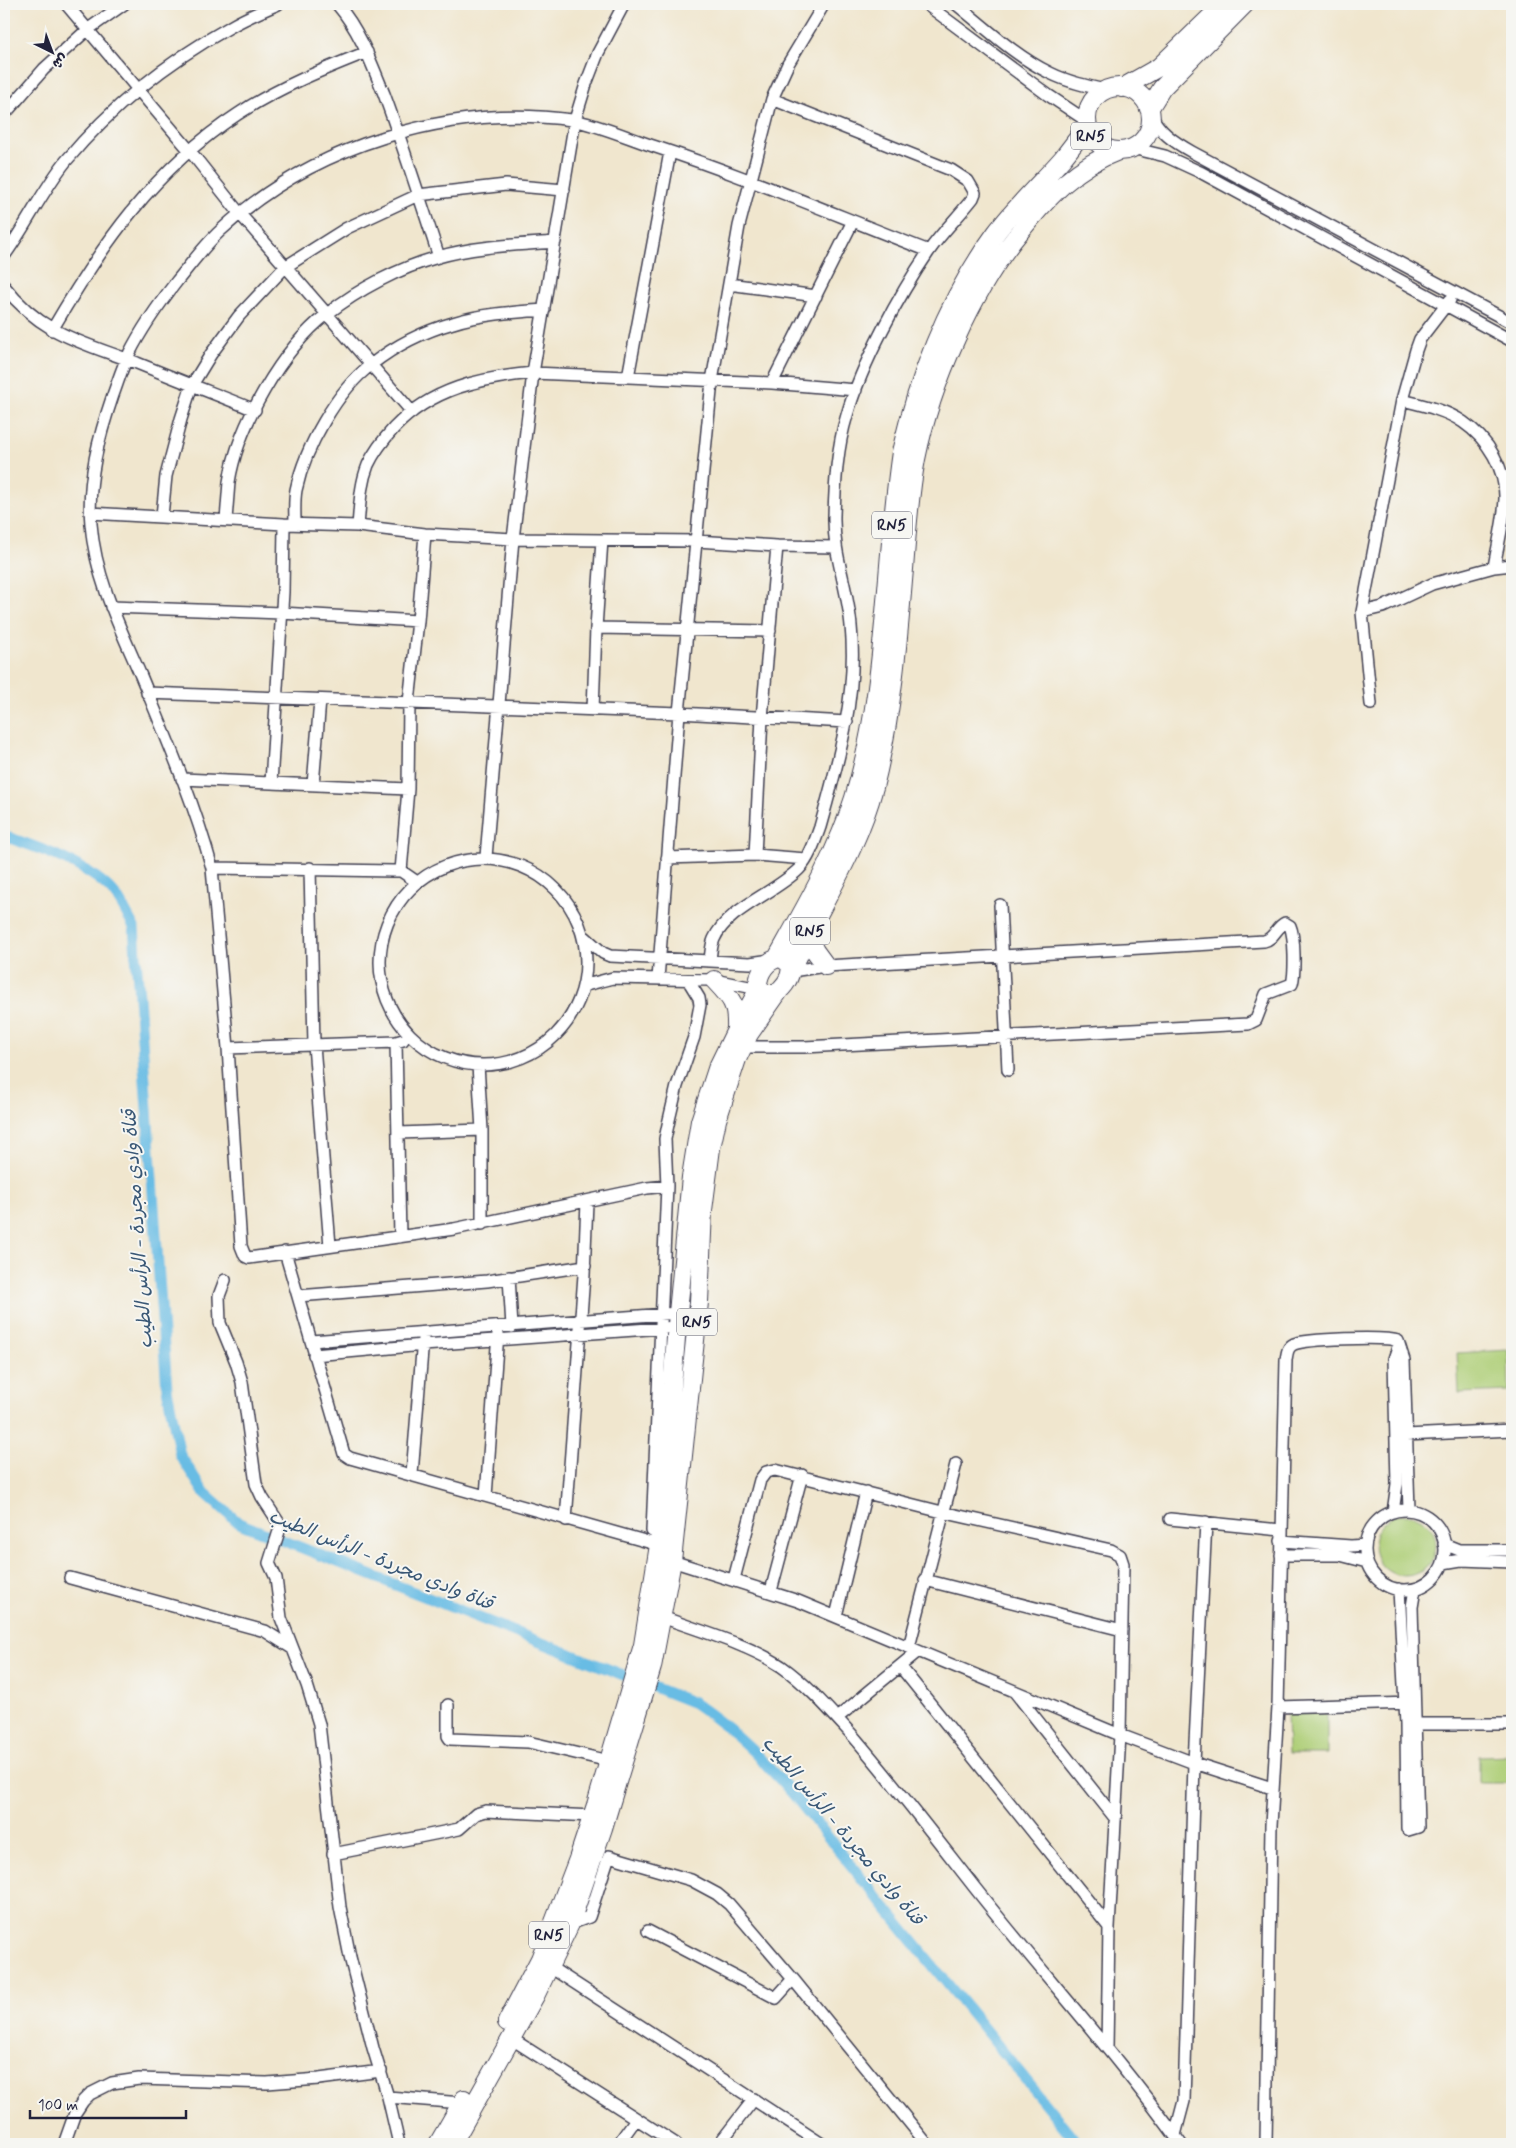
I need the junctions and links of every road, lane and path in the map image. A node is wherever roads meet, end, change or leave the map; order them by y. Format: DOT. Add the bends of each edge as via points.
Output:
graph roads {
  1 [pos="66,4"];
  2 [pos="124,4"];
  3 [pos="278,4"];
  4 [pos="337,4"];
  5 [pos="624,4"];
  6 [pos="824,4"];
  7 [pos="926,4"];
  8 [pos="1224,4"];
  9 [pos="1245,4"];
  10 [pos="964,6"];
  11 [pos="87,30"];
  12 [pos="367,52"];
  13 [pos="1114,89"];
  14 [pos="138,90"];
  15 [pos="772,99"];
  16 [pos="1149,111"];
  17 [pos="4,114"];
  18 [pos="575,120"];
  19 [pos="1087,123"];
  20 [pos="398,132"];
  21 [pos="1125,150"];
  22 [pos="190,151"];
  23 [pos="670,152"];
  24 [pos="750,181"];
  25 [pos="564,190"];
  26 [pos="418,195"];
  27 [pos="240,214"];
  28 [pos="853,221"];
  29 [pos="555,242"];
  30 [pos="929,250"];
  31 [pos="4,256"];
  32 [pos="439,256"];
  33 [pos="286,267"];
  34 [pos="730,284"];
  35 [pos="4,286"];
  36 [pos="1456,292"];
  37 [pos="816,296"];
  38 [pos="1446,305"];
  39 [pos="544,310"];
  40 [pos="326,315"];
  41 [pos="1512,323"];
  42 [pos="52,330"];
  43 [pos="1512,341"];
  44 [pos="126,359"];
  45 [pos="371,364"];
  46 [pos="533,373"];
  47 [pos="628,377"];
  48 [pos="712,381"];
  49 [pos="772,383"];
  50 [pos="192,385"];
  51 [pos="856,390"];
  52 [pos="1402,400"];
  53 [pos="255,410"];
  54 [pos="412,412"];
  55 [pos="90,513"];
  56 [pos="162,516"];
  57 [pos="226,520"];
  58 [pos="290,524"];
  59 [pos="358,526"];
  60 [pos="425,534"];
  61 [pos="513,539"];
  62 [pos="602,540"];
  63 [pos="696,541"];
  64 [pos="777,546"];
  65 [pos="836,547"];
  66 [pos="1512,565"];
  67 [pos="1494,567"];
  68 [pos="111,607"];
  69 [pos="1362,612"];
  70 [pos="281,613"];
  71 [pos="418,621"];
  72 [pos="596,628"];
  73 [pos="688,630"];
  74 [pos="770,631"];
  75 [pos="148,693"];
  76 [pos="275,697"];
  77 [pos="320,700"];
  78 [pos="409,702"];
  79 [pos="1371,704"];
  80 [pos="498,706"];
  81 [pos="593,710"];
  82 [pos="679,713"];
  83 [pos="762,718"];
  84 [pos="847,722"];
  85 [pos="182,779"];
  86 [pos="271,783"];
  87 [pos="313,785"];
  88 [pos="408,789"];
  89 [pos="755,855"];
  90 [pos="486,857"];
  91 [pos="667,858"];
  92 [pos="806,860"];
  93 [pos="212,868"];
  94 [pos="310,868"];
  95 [pos="401,872"];
  96 [pos="417,882"];
  97 [pos="1000,906"];
  98 [pos="808,936"];
  99 [pos="585,937"];
  100 [pos="1003,955"];
  101 [pos="659,959"];
  102 [pos="774,959"];
  103 [pos="710,960"];
  104 [pos="826,966"];
  105 [pos="791,971"];
  106 [pos="658,979"];
  107 [pos="688,980"];
  108 [pos="714,980"];
  109 [pos="586,985"];
  110 [pos="759,989"];
  111 [pos="779,991"];
  112 [pos="736,1030"];
  113 [pos="410,1037"];
  114 [pos="1006,1037"];
  115 [pos="396,1042"];
  116 [pos="314,1045"];
  117 [pos="742,1047"];
  118 [pos="228,1048"];
  119 [pos="478,1065"];
  120 [pos="1008,1070"];
  121 [pos="482,1130"];
  122 [pos="399,1133"];
  123 [pos="667,1186"];
  124 [pos="587,1202"];
  125 [pos="482,1224"];
  126 [pos="400,1237"];
  127 [pos="330,1246"];
  128 [pos="285,1252"];
  129 [pos="585,1266"];
  130 [pos="509,1277"];
  131 [pos="224,1280"];
  132 [pos="298,1296"];
  133 [pos="670,1320"];
  134 [pos="581,1322"];
  135 [pos="512,1327"];
  136 [pos="498,1328"];
  137 [pos="422,1332"];
  138 [pos="580,1335"];
  139 [pos="498,1340"];
  140 [pos="310,1341"];
  141 [pos="1399,1344"];
  142 [pos="423,1345"];
  143 [pos="314,1355"];
  144 [pos="1512,1430"];
  145 [pos="1406,1434"];
  146 [pos="956,1464"];
  147 [pos="412,1474"];
  148 [pos="802,1475"];
  149 [pos="866,1492"];
  150 [pos="486,1496"];
  151 [pos="1409,1510"];
  152 [pos="942,1512"];
  153 [pos="1393,1512"];
  154 [pos="1170,1518"];
  155 [pos="566,1520"];
  156 [pos="1206,1522"];
  157 [pos="1281,1535"];
  158 [pos="655,1544"];
  159 [pos="1365,1544"];
  160 [pos="1444,1544"];
  161 [pos="1512,1550"];
  162 [pos="1281,1555"];
  163 [pos="672,1560"];
  164 [pos="1367,1562"];
  165 [pos="1512,1562"];
  166 [pos="1443,1563"];
  167 [pos="70,1578"];
  168 [pos="734,1579"];
  169 [pos="925,1580"];
  170 [pos="1399,1589"];
  171 [pos="1415,1589"];
  172 [pos="771,1591"];
  173 [pos="836,1616"];
  174 [pos="662,1617"];
  175 [pos="1122,1630"];
  176 [pos="913,1649"];
  177 [pos="293,1650"];
  178 [pos="645,1665"];
  179 [pos="900,1666"];
  180 [pos="1013,1690"];
  181 [pos="1410,1703"];
  182 [pos="448,1705"];
  183 [pos="1278,1707"];
  184 [pos="631,1712"];
  185 [pos="837,1718"];
  186 [pos="1411,1724"];
  187 [pos="1512,1724"];
  188 [pos="1120,1735"];
  189 [pos="608,1762"];
  190 [pos="1194,1763"];
  191 [pos="1272,1788"];
  192 [pos="593,1816"];
  193 [pos="1115,1818"];
  194 [pos="333,1854"];
  195 [pos="570,1924"];
  196 [pos="1109,1927"];
  197 [pos="648,1931"];
  198 [pos="550,1967"];
  199 [pos="793,1979"];
  200 [pos="512,2039"];
  201 [pos="1107,2048"];
  202 [pos="381,2071"];
  203 [pos="388,2097"];
  204 [pos="754,2099"];
  205 [pos="462,2103"];
  206 [pos="636,2119"];
  207 [pos="1178,2140"];
  208 [pos="64,2144"];
  209 [pos="399,2144"];
  210 [pos="438,2144"];
  211 [pos="452,2144"];
  212 [pos="618,2144"];
  213 [pos="676,2144"];
  214 [pos="719,2144"];
  215 [pos="822,2144"];
  216 [pos="927,2144"];
  217 [pos="1266,2144"];
  1 -- 11 [label="street"];
  2 -- 11 [label="street"];
  3 -- 14 [label="street" via="206,41"];
  4 -- 12 [label="street" via="350,19"];
  5 -- 18 [label="street" via="598,53"];
  6 -- 15 [label="street" via="788,64"];
  7 -- 19 [label="street"];
  8 -- 13 [label="highway, RN5" via="1159,67"];
  9 -- 16 [label="highway, RN5" via="1162,88"];
  10 -- 13 [label="street" via="1024,58 1050,73 1082,85"];
  11 -- 14 [label="street"];
  11 -- 17 [label="street" via="44,69"];
  12 -- 20 [label="street"];
  12 -- 22 [label="street" via="263,99"];
  13 -- 16 [label="highway" via="1136,92"];
  13 -- 19 [label="highway, RN5" via="1092,102"];
  14 -- 22 [label="street"];
  14 -- 31 [label="street" via="68,160"];
  15 -- 24 [label="street"];
  15 -- 30 [label="street" via="951,170 968,182 973,198"];
  16 -- 21 [label="highway, RN5" via="1147,134 1141,142"];
  16 -- 36 [label="street" via="1156,126 1192,152"];
  18 -- 20 [label="street" via="475,118"];
  18 -- 23 [label="street"];
  18 -- 25 [label="street"];
  19 -- 21 [label="highway, RN5" via="1098,144 1107,149"];
  19 -- 102 [label="highway, RN5" via="1061,160 1009,217 983,252 946,319 926,367 901,452 876,694 862,765 846,822 828,864 794,931"];
  20 -- 26 [label="street"];
  20 -- 27 [label="street" via="343,152 275,190"];
  21 -- 38 [label="street" via="1165,156 1202,173"];
  21 -- 98 [label="highway, RN5" via="1098,158 1083,167 1036,211 1010,243 978,295 946,361 916,458 892,692 873,788 852,849"];
  22 -- 27 [label="street"];
  22 -- 42 [label="street" via="165,173 117,228"];
  23 -- 24 [label="street"];
  23 -- 47 [label="street"];
  24 -- 28 [label="street"];
  24 -- 34 [label="street"];
  25 -- 26 [label="street" via="506,185"];
  25 -- 29 [label="street"];
  26 -- 32 [label="street"];
  26 -- 33 [label="street" via="347,228"];
  27 -- 33 [label="street"];
  27 -- 44 [label="street" via="187,268 158,305"];
  28 -- 30 [label="street"];
  28 -- 37 [label="street"];
  29 -- 32 [label="street"];
  29 -- 39 [label="street"];
  30 -- 51 [label="street" via="898,303"];
  32 -- 40 [label="street" via="398,272 356,294"];
  33 -- 40 [label="street"];
  33 -- 50 [label="street" via="239,316"];
  34 -- 37 [label="street"];
  34 -- 48 [label="street"];
  35 -- 42 [label="street" via="31,316"];
  36 -- 38 [label="street"];
  36 -- 41 [label="street"];
  37 -- 49 [label="street"];
  38 -- 43 [label="street"];
  38 -- 52 [label="street" via="1420,339"];
  39 -- 45 [label="street" via="455,322 427,333"];
  39 -- 46 [label="street"];
  40 -- 45 [label="street"];
  40 -- 53 [label="street" via="280,367"];
  42 -- 44 [label="street"];
  44 -- 50 [label="street"];
  44 -- 55 [label="street" via="96,450"];
  45 -- 54 [label="street"];
  45 -- 58 [label="street" via="322,423 296,492"];
  46 -- 47 [label="street"];
  46 -- 54 [label="street" via="495,376 472,382 436,395"];
  46 -- 61 [label="street"];
  47 -- 48 [label="street"];
  48 -- 49 [label="street"];
  48 -- 63 [label="street"];
  49 -- 51 [label="street"];
  50 -- 53 [label="street"];
  50 -- 56 [label="street" via="166,476"];
  51 -- 65 [label="street" via="842,433 838,463 834,519"];
  52 -- 67 [label="street" via="1462,421 1491,451 1504,483 1505,497"];
  52 -- 69 [label="street"];
  53 -- 57 [label="street" via="237,453"];
  54 -- 59 [label="street" via="388,434 369,464"];
  55 -- 56 [label="street"];
  55 -- 68 [label="street" via="97,562"];
  56 -- 57 [label="street"];
  57 -- 58 [label="street"];
  58 -- 59 [label="street"];
  58 -- 70 [label="street"];
  59 -- 60 [label="street"];
  60 -- 61 [label="street"];
  60 -- 71 [label="street"];
  61 -- 62 [label="street"];
  61 -- 80 [label="street"];
  62 -- 63 [label="street"];
  62 -- 72 [label="street"];
  63 -- 64 [label="street"];
  63 -- 73 [label="street"];
  64 -- 65 [label="street"];
  64 -- 74 [label="street"];
  65 -- 84 [label="street" via="852,626"];
  66 -- 67 [label="street"];
  67 -- 69 [label="street" via="1432,584 1383,607"];
  68 -- 70 [label="street"];
  68 -- 75 [label="street"];
  69 -- 79 [label="street"];
  70 -- 71 [label="street"];
  70 -- 76 [label="street"];
  71 -- 78 [label="street"];
  72 -- 73 [label="street"];
  72 -- 81 [label="street"];
  73 -- 74 [label="street"];
  73 -- 82 [label="street"];
  74 -- 83 [label="street"];
  75 -- 76 [label="street"];
  75 -- 85 [label="street"];
  76 -- 77 [label="street"];
  76 -- 86 [label="street"];
  77 -- 78 [label="street"];
  77 -- 87 [label="street"];
  78 -- 80 [label="street"];
  78 -- 88 [label="street"];
  80 -- 81 [label="street"];
  80 -- 90 [label="street"];
  81 -- 82 [label="street"];
  82 -- 83 [label="street"];
  82 -- 91 [label="street"];
  83 -- 84 [label="street"];
  83 -- 89 [label="street"];
  84 -- 92 [label="street" via="819,830"];
  85 -- 86 [label="street"];
  85 -- 93 [label="street"];
  86 -- 87 [label="street"];
  87 -- 88 [label="street"];
  88 -- 95 [label="street"];
  89 -- 91 [label="street"];
  89 -- 92 [label="street"];
  90 -- 96 [label="street" via="460,860 429,873"];
  90 -- 99 [label="street" via="516,865 543,879 562,894"];
  91 -- 101 [label="street"];
  92 -- 103 [label="street" via="782,884 730,919 714,939"];
  93 -- 94 [label="street"];
  93 -- 118 [label="street"];
  94 -- 95 [label="street"];
  94 -- 116 [label="street"];
  95 -- 96 [label="street"];
  96 -- 113 [label="street" via="386,924 379,962 382,987 390,1009"];
  97 -- 100 [label="street"];
  98 -- 104 [label="highway"];
  98 -- 105 [label="highway, RN5"];
  99 -- 101 [label="street" via="606,955"];
  99 -- 109 [label="street" via="589,971"];
  100 -- 104 [label="street"];
  100 -- 114 [label="street"];
  100 -- 114 [label="street" via="1264,941 1285,923 1293,935 1292,984 1266,994 1253,1023"];
  101 -- 103 [label="street"];
  101 -- 106 [label="street"];
  102 -- 103 [label="street" via="750,963"];
  102 -- 105 [label="highway, RN5" via="788,961"];
  102 -- 110 [label="highway, RN5" via="760,974"];
  104 -- 105 [label="street"];
  105 -- 111 [label="highway, RN5"];
  106 -- 107 [label="street"];
  106 -- 109 [label="street" via="608,979"];
  107 -- 108 [label="street"];
  107 -- 123 [label="street" via="699,998 698,1017 667,1130"];
  108 -- 110 [label="street"];
  108 -- 112 [label="highway" via="735,1007"];
  109 -- 119 [label="street" via="561,1028 541,1047 517,1059"];
  110 -- 111 [label="highway" via="768,995"];
  110 -- 112 [label="highway, RN5"];
  111 -- 117 [label="highway, RN5"];
  112 -- 133 [label="highway, RN5" via="713,1078 700,1121"];
  113 -- 115 [label="street"];
  113 -- 119 [label="street" via="438,1055 461,1064"];
  114 -- 117 [label="street"];
  114 -- 120 [label="street"];
  115 -- 116 [label="street"];
  115 -- 122 [label="street"];
  116 -- 118 [label="street"];
  116 -- 127 [label="street"];
  117 -- 163 [label="highway, RN5" via="717,1120 706,1184 699,1302"];
  118 -- 128 [label="street" via="242,1253 249,1258"];
  119 -- 121 [label="street"];
  121 -- 122 [label="street"];
  121 -- 125 [label="street"];
  122 -- 126 [label="street"];
  123 -- 124 [label="street"];
  123 -- 133 [label="street"];
  124 -- 125 [label="street"];
  124 -- 129 [label="street"];
  125 -- 126 [label="street"];
  126 -- 127 [label="street"];
  127 -- 128 [label="street"];
  128 -- 132 [label="street"];
  129 -- 130 [label="street"];
  129 -- 134 [label="street"];
  130 -- 132 [label="street"];
  130 -- 135 [label="street"];
  131 -- 177 [label="street" via="219,1296 220,1323 242,1382 257,1489 280,1528 269,1563 276,1578 281,1618"];
  132 -- 140 [label="street"];
  133 -- 134 [label="street"];
  133 -- 138 [label="street"];
  133 -- 158 [label="highway, RN5"];
  134 -- 135 [label="street"];
  134 -- 138 [label="street"];
  135 -- 136 [label="street"];
  136 -- 137 [label="street"];
  136 -- 139 [label="street"];
  137 -- 140 [label="street"];
  137 -- 142 [label="street"];
  138 -- 139 [label="street"];
  138 -- 155 [label="street"];
  139 -- 142 [label="street"];
  139 -- 150 [label="street"];
  140 -- 143 [label="street"];
  141 -- 145 [label="street" via="1404,1360"];
  141 -- 153 [label="street" via="1394,1358 1397,1484"];
  141 -- 157 [label="street" via="1389,1338 1364,1338 1303,1342 1289,1347"];
  142 -- 143 [label="street"];
  142 -- 147 [label="street"];
  143 -- 147 [label="street" via="344,1454"];
  144 -- 145 [label="street"];
  145 -- 151 [label="street"];
  146 -- 152 [label="street"];
  147 -- 150 [label="street"];
  148 -- 149 [label="street"];
  148 -- 168 [label="street" via="775,1470 763,1474"];
  148 -- 172 [label="street"];
  149 -- 152 [label="street"];
  149 -- 173 [label="street"];
  150 -- 155 [label="street"];
  151 -- 153 [label="street"];
  151 -- 160 [label="street" via="1433,1521"];
  152 -- 169 [label="street"];
  152 -- 175 [label="street" via="1116,1552 1123,1564"];
  153 -- 159 [label="street" via="1374,1524"];
  154 -- 156 [label="street"];
  155 -- 158 [label="street"];
  156 -- 157 [label="street"];
  156 -- 190 [label="street"];
  157 -- 159 [label="street" via="1351,1546"];
  157 -- 162 [label="street"];
  158 -- 178 [label="highway, RN5"];
  159 -- 164 [label="street"];
  160 -- 161 [label="street" via="1459,1550"];
  160 -- 166 [label="street"];
  162 -- 164 [label="street" via="1340,1555"];
  162 -- 183 [label="street"];
  163 -- 168 [label="street"];
  163 -- 174 [label="highway, RN5"];
  164 -- 170 [label="street" via="1379,1580"];
  165 -- 166 [label="street" via="1461,1560"];
  166 -- 171 [label="street" via="1432,1579"];
  167 -- 177 [label="street" via="265,1631"];
  168 -- 172 [label="street"];
  169 -- 175 [label="street"];
  169 -- 176 [label="street"];
  170 -- 171 [label="street"];
  170 -- 181 [label="street"];
  171 -- 181 [label="street"];
  172 -- 173 [label="street"];
  173 -- 176 [label="street"];
  174 -- 178 [label="highway, RN5"];
  174 -- 185 [label="street" via="767,1658 792,1675"];
  175 -- 188 [label="street"];
  176 -- 179 [label="street"];
  176 -- 180 [label="street"];
  177 -- 194 [label="street" via="319,1724"];
  178 -- 184 [label="highway, RN5"];
  179 -- 185 [label="street"];
  179 -- 196 [label="street"];
  180 -- 188 [label="street"];
  180 -- 193 [label="street"];
  181 -- 183 [label="street"];
  181 -- 186 [label="street"];
  182 -- 189 [label="street" via="450,1739 528,1742"];
  183 -- 191 [label="street"];
  184 -- 189 [label="highway, RN5"];
  184 -- 195 [label="highway, RN5" via="603,1828"];
  185 -- 201 [label="street"];
  186 -- 186 [label="street" via="1407,1828 1408,1830 1418,1827"];
  186 -- 187 [label="street"];
  188 -- 190 [label="street"];
  188 -- 193 [label="street"];
  189 -- 192 [label="highway, RN5"];
  190 -- 191 [label="street"];
  190 -- 207 [label="street" via="1184,2101"];
  191 -- 217 [label="street"];
  192 -- 194 [label="street" via="486,1811 476,1814 459,1829"];
  192 -- 205 [label="highway, RN5" via="540,1959"];
  193 -- 196 [label="street"];
  194 -- 202 [label="street" via="350,1957"];
  195 -- 198 [label="highway, RN5"];
  195 -- 199 [label="street" via="588,1917 609,1856 691,1880 717,1894 748,1924"];
  196 -- 201 [label="street"];
  197 -- 199 [label="street" via="776,1998"];
  198 -- 200 [label="highway, RN5"];
  198 -- 204 [label="street"];
  199 -- 216 [label="street"];
  200 -- 206 [label="street"];
  200 -- 211 [label="highway, RN5"];
  201 -- 207 [label="street"];
  202 -- 203 [label="street"];
  202 -- 208 [label="street" via="293,2082 139,2080 112,2083 83,2101"];
  203 -- 205 [label="street"];
  203 -- 209 [label="street"];
  204 -- 214 [label="street"];
  204 -- 215 [label="street"];
  205 -- 210 [label="highway, RN5"];
  206 -- 212 [label="street"];
  206 -- 213 [label="street"];
}
